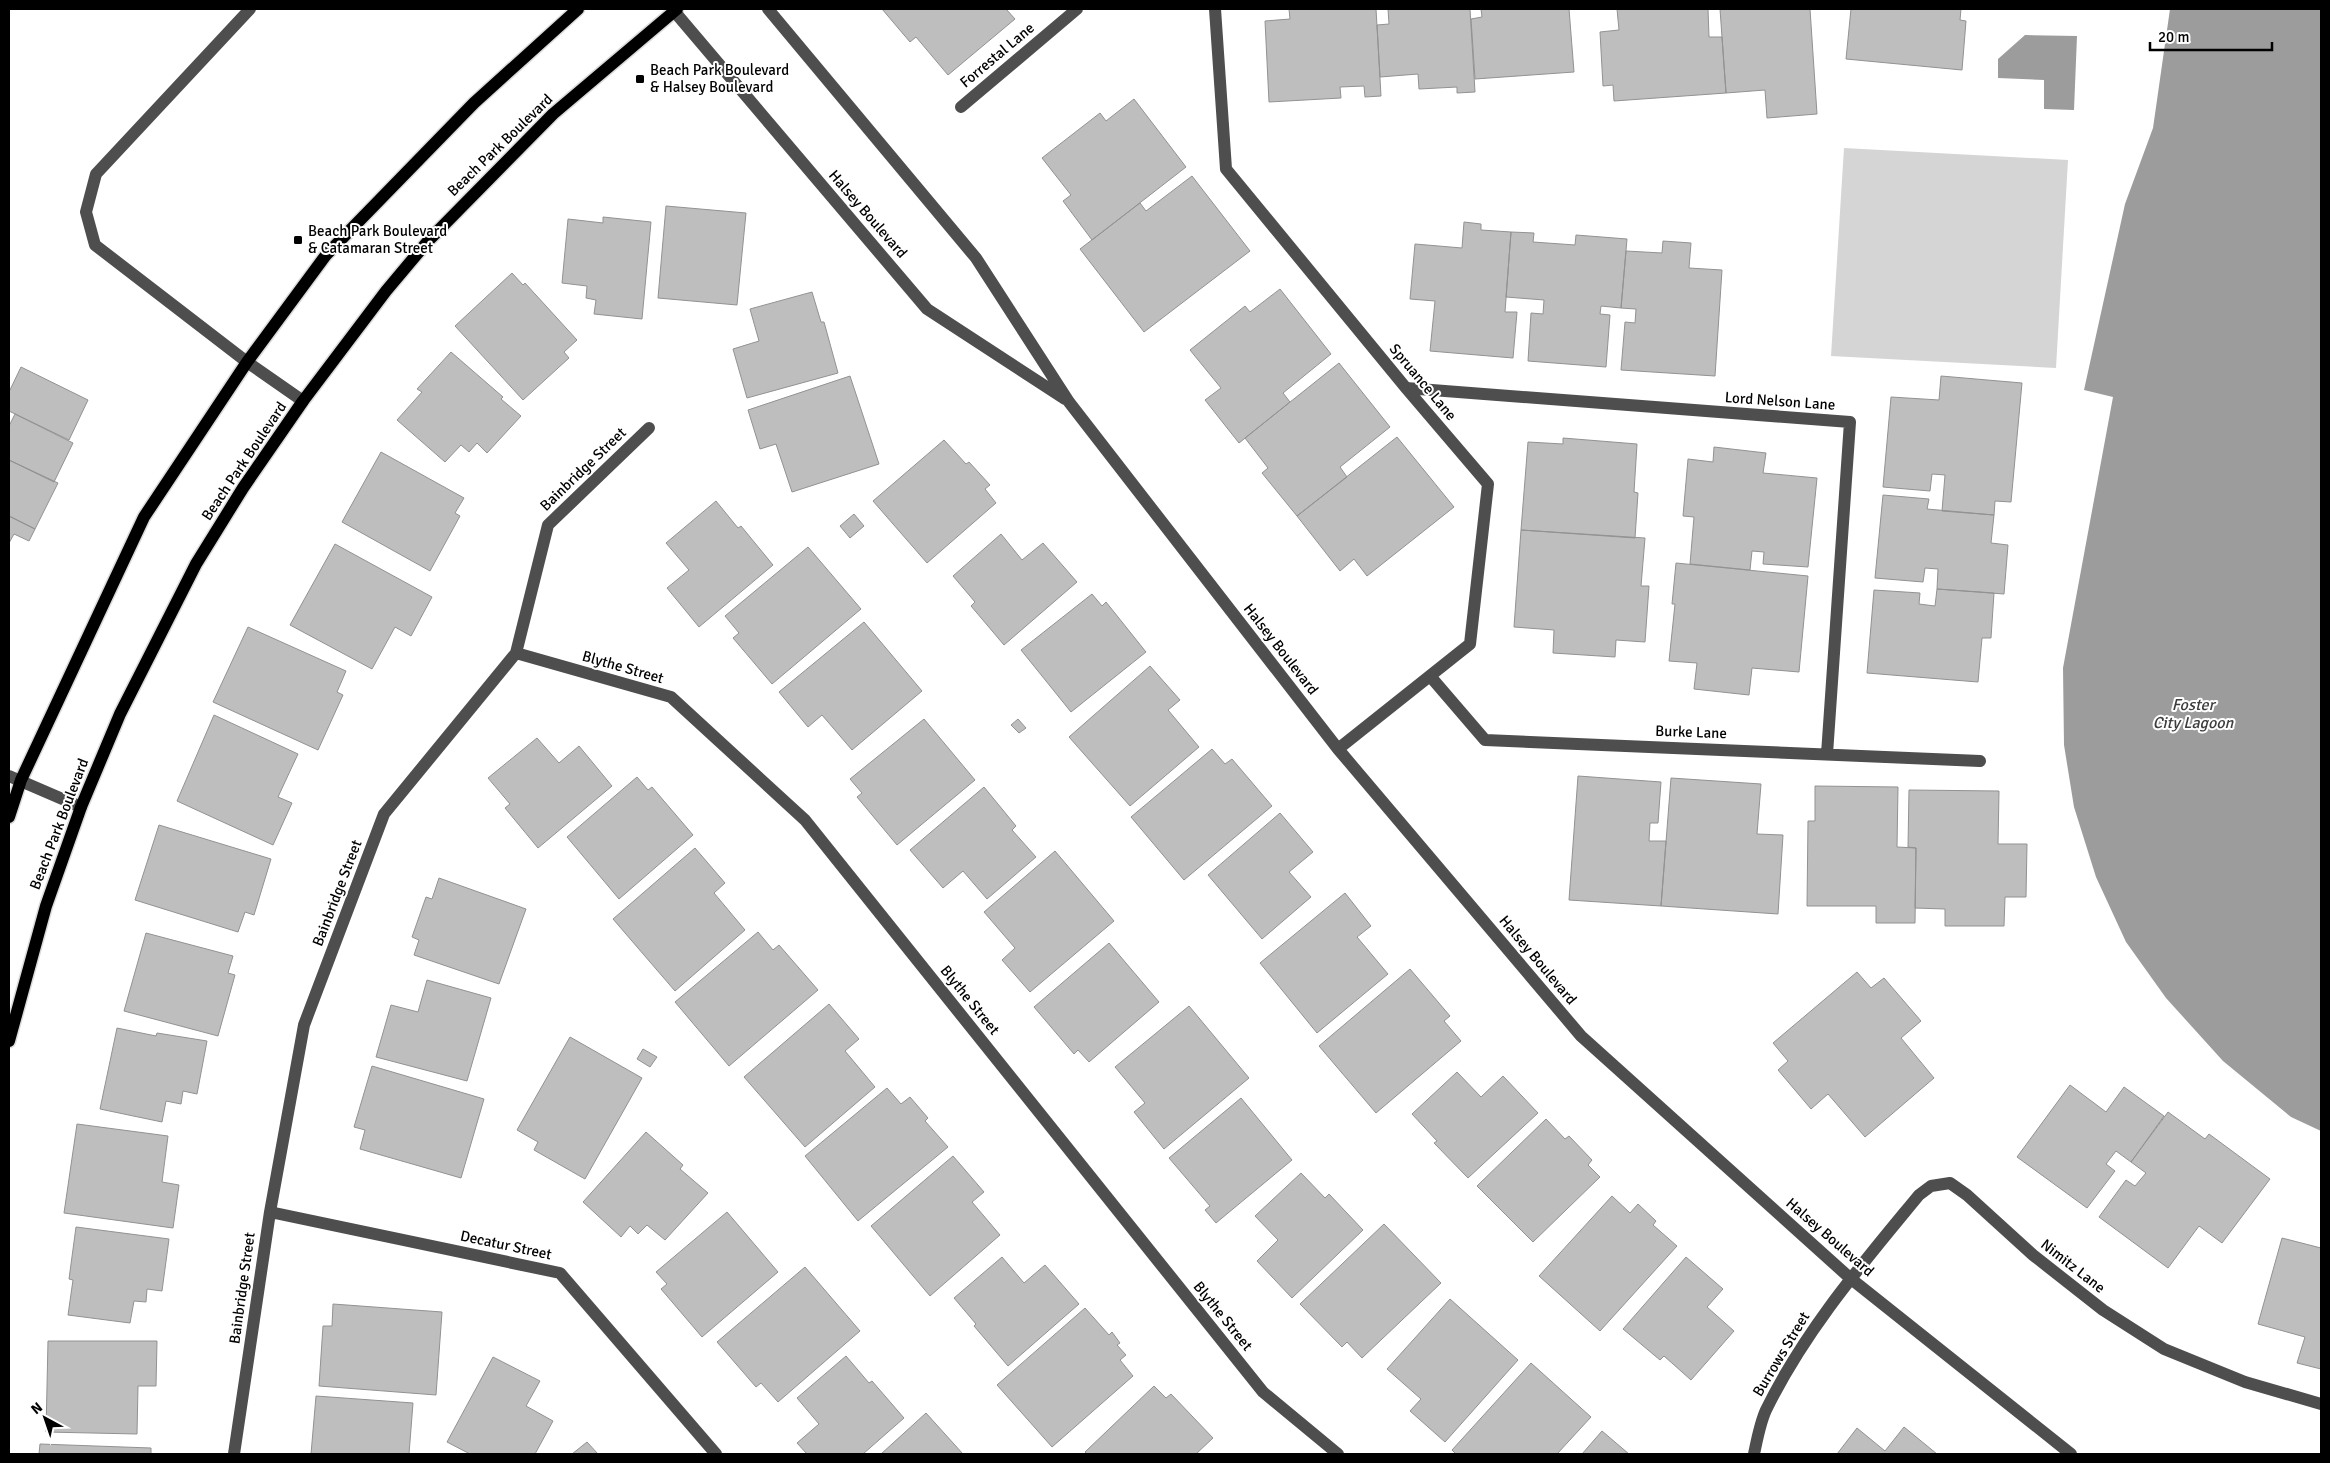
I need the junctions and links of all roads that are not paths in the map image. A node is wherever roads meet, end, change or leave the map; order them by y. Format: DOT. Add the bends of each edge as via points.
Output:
graph roads {
  1 [pos="250,9"];
  2 [pos="578,9"];
  3 [pos="768,9"];
  4 [pos="1077,9"];
  5 [pos="1215,9"];
  6 [pos="675,10"];
  7 [pos="961,107"];
  8 [pos="247,362"];
  9 [pos="1406,388"];
  10 [pos="304,401"];
  11 [pos="1069,402"];
  12 [pos="649,428"];
  13 [pos="516,653"];
  14 [pos="1430,676"];
  15 [pos="1338,749"];
  16 [pos="1827,754"];
  17 [pos="1980,761"];
  18 [pos="15,778"];
  19 [pos="81,807"];
  20 [pos="9,816"];
  21 [pos="9,1041"];
  22 [pos="270,1212"];
  23 [pos="1850,1278"];
  24 [pos="2321,1404"];
  25 [pos="234,1454"];
  26 [pos="716,1454"];
  27 [pos="1338,1454"];
  28 [pos="1754,1454"];
  29 [pos="2071,1454"];
  1 -- 8 [label="street" via="96,174 86,212 96,245"];
  2 -- 8 [label="main road" via="474,103 326,255"];
  3 -- 11 [label="street, Halsey Boulevard" via="976,258"];
  4 -- 7 [label="street, Forrestal Lane"];
  5 -- 9 [label="street, Spruance Lane" via="1226,169"];
  6 -- 10 [label="main road, Beach Park Boulevard" via="553,114 459,208 386,291"];
  6 -- 11 [label="street, Halsey Boulevard" via="928,308"];
  8 -- 10 [label="street"];
  8 -- 18 [label="main road" via="144,517"];
  9 -- 14 [label="street, Spruance Lane" via="1488,484 1470,644"];
  9 -- 16 [label="street, Lord Nelson Lane" via="1850,422"];
  10 -- 19 [label="main road, Beach Park Boulevard" via="243,488 196,564 120,714"];
  11 -- 15 [label="street, Halsey Boulevard"];
  12 -- 13 [label="street, Bainbridge Street" via="548,525"];
  13 -- 22 [label="street, Bainbridge Street" via="384,814 304,1025"];
  13 -- 27 [label="street, Blythe Street" via="671,697 805,820 1263,1392"];
  14 -- 15 [label="street, Spruance Lane"];
  14 -- 16 [label="street, Burke Lane" via="1485,740"];
  15 -- 23 [label="street, Halsey Boulevard" via="1581,1036"];
  16 -- 17 [label="street, Burke Lane"];
  18 -- 19 [label="street"];
  18 -- 20 [label="main road"];
  19 -- 21 [label="main road, Beach Park Boulevard" via="46,906"];
  22 -- 25 [label="street, Bainbridge Street"];
  22 -- 26 [label="street, Decatur Street" via="560,1273"];
  23 -- 24 [label="street, Nimitz Lane" via="1919,1195 1931,1186 1950,1183 2033,1256 2087,1298 2164,1350 2245,1382"];
  23 -- 28 [label="street, Burrows Street" via="1817,1324 1765,1412"];
  23 -- 29 [label="street, Halsey Boulevard"];
}
